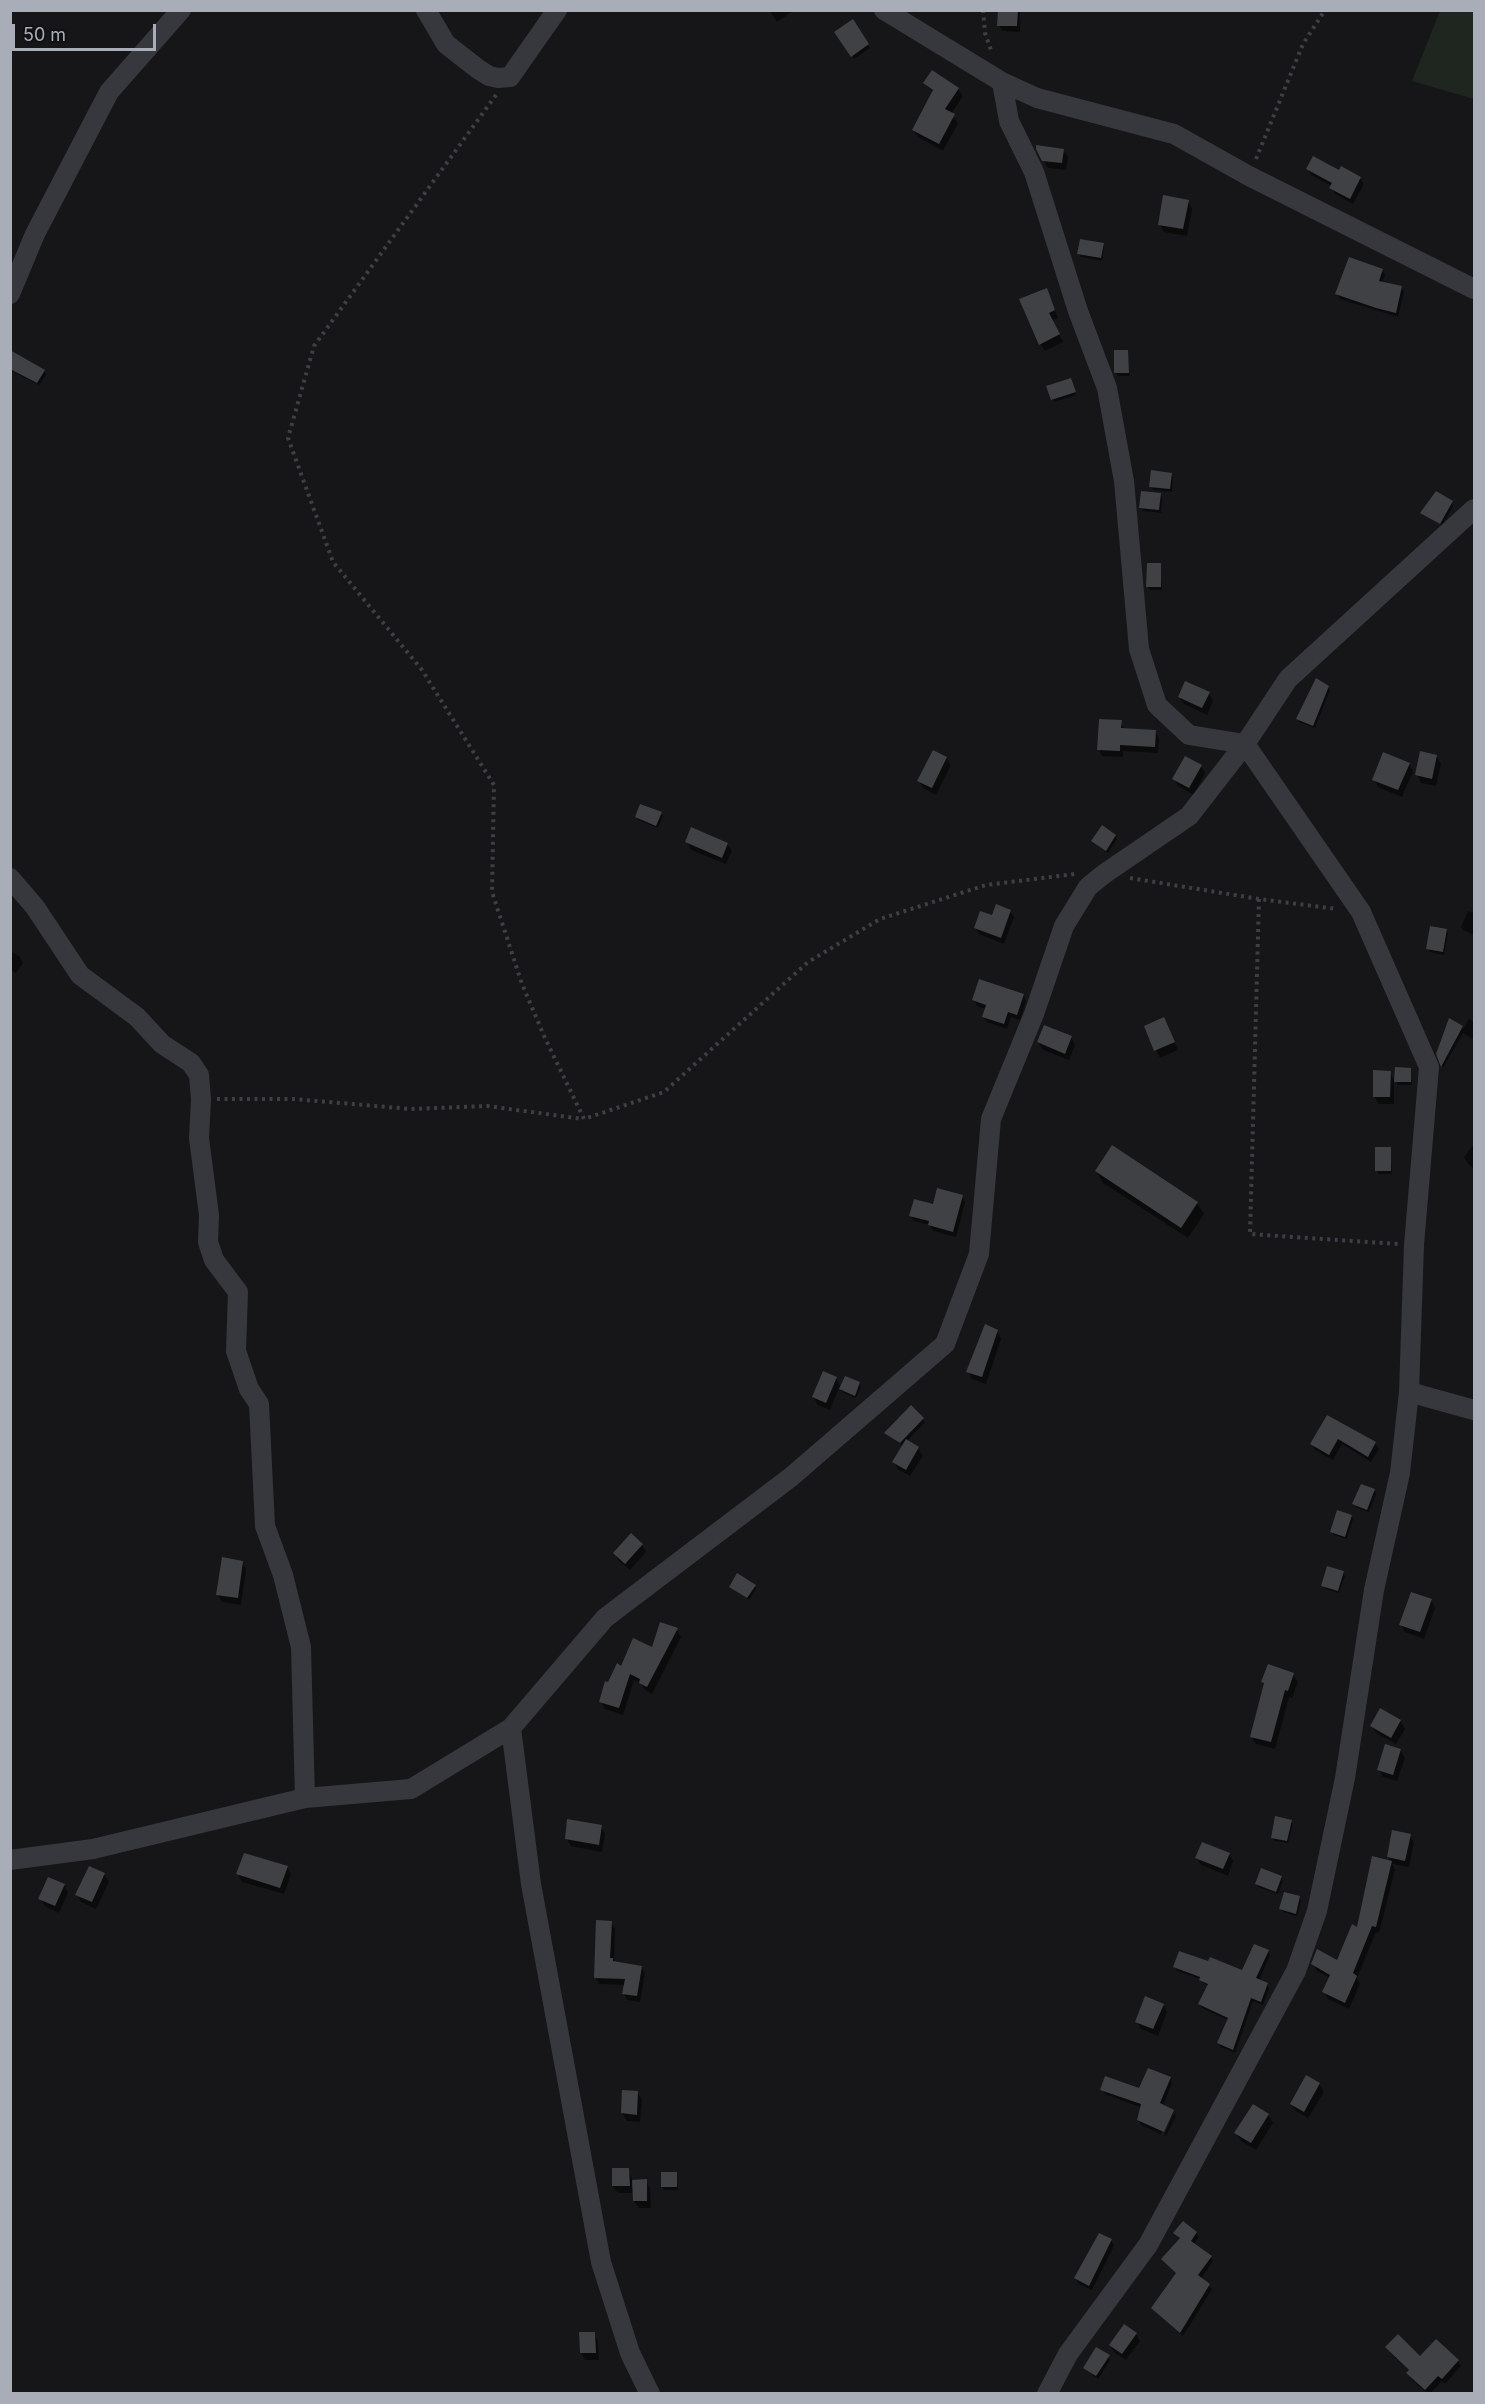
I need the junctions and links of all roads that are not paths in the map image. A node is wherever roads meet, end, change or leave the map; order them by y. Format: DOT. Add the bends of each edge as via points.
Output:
graph roads {
  1 [pos="181,10"];
  2 [pos="426,10"];
  3 [pos="557,10"];
  4 [pos="884,10"];
  5 [pos="1002,82"];
  6 [pos="1474,289"];
  7 [pos="10,294"];
  8 [pos="1474,509"];
  9 [pos="1245,744"];
  10 [pos="10,878"];
  11 [pos="1409,1392"];
  12 [pos="1474,1410"];
  13 [pos="511,1728"];
  14 [pos="304,1798"];
  15 [pos="10,1860"];
  16 [pos="650,2394"];
  17 [pos="1047,2394"];
  1 -- 7 [label="street" via="109,92 35,234"];
  2 -- 3 [label="street" via="446,44 489,76 510,77"];
  4 -- 5 [label="street"];
  5 -- 6 [label="street" via="1037,98 1174,134"];
  5 -- 9 [label="street" via="1009,121 1034,172 1078,312 1107,388 1124,482 1139,649 1156,705 1189,735"];
  8 -- 9 [label="street" via="1288,679"];
  9 -- 11 [label="street" via="1361,912 1429,1067 1414,1245"];
  9 -- 13 [label="street" via="1189,816 1088,887 1064,926 1034,1014 990,1119 979,1254 945,1344 791,1477 605,1618"];
  10 -- 14 [label="street" via="80,975 137,1017 162,1044 192,1063 200,1075 199,1138 209,1215 208,1242 214,1260 238,1292 236,1351 249,1389 259,1404 266,1526 301,1647"];
  11 -- 12 [label="street"];
  11 -- 17 [label="street" via="1400,1473 1374,1590 1341,1797 1317,1911 1296,1971 1148,2245 1068,2354"];
  13 -- 14 [label="street" via="411,1789"];
  13 -- 16 [label="street" via="531,1884 601,2262 630,2353"];
  14 -- 15 [label="street" via="93,1849"];
}
